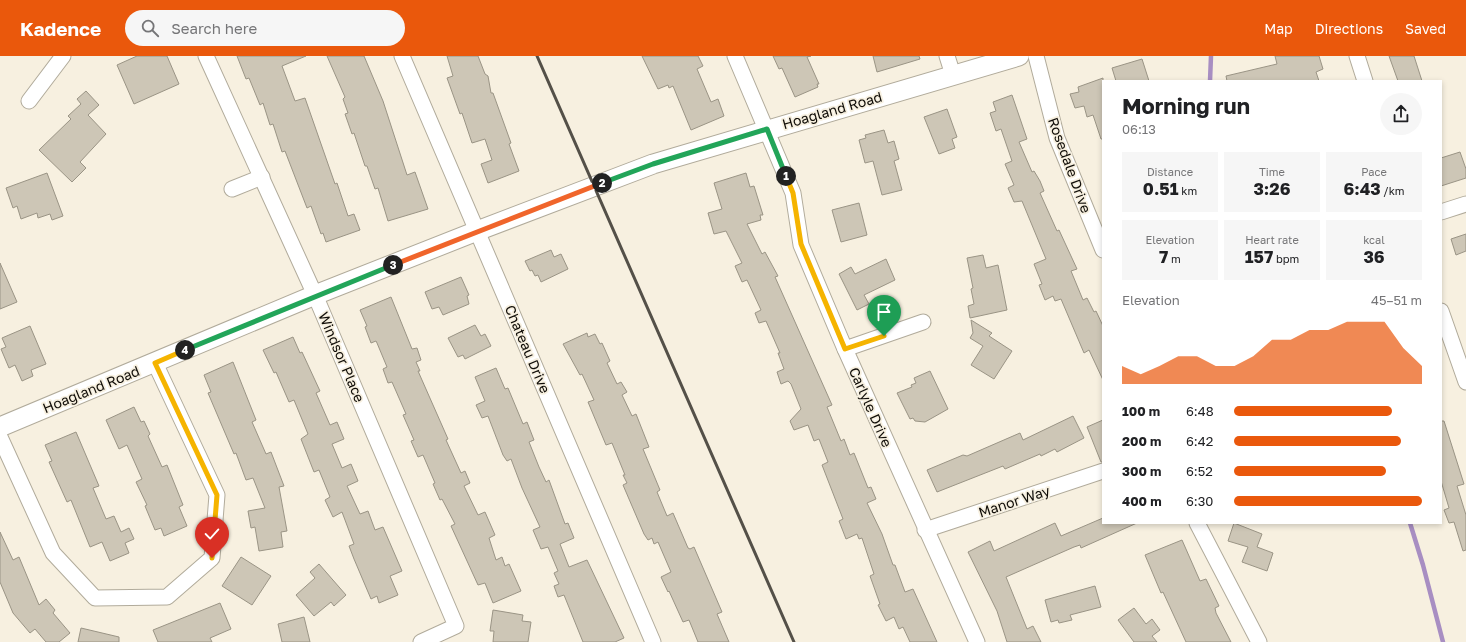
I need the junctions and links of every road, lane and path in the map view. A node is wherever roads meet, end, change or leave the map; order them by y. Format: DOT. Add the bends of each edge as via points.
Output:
graph roads {
  1 [pos="63,56"];
  2 [pos="206,56"];
  3 [pos="402,56"];
  4 [pos="735,56"];
  5 [pos="947,56"];
  6 [pos="1019,56"];
  7 [pos="1036,56"];
  8 [pos="1357,56"];
  9 [pos="953,75"];
  10 [pos="1365,80"];
  11 [pos="29,101"];
  12 [pos="767,129"];
  13 [pos="262,178"];
  14 [pos="232,189"];
  15 [pos="1466,204"];
  16 [pos="1442,212"];
  17 [pos="477,231"];
  18 [pos="1102,248"];
  19 [pos="315,295"];
  20 [pos="1442,314"];
  21 [pos="923,322"];
  22 [pos="845,349"];
  23 [pos="155,363"];
  24 [pos="1466,382"];
  25 [pos="0,427"];
  26 [pos="0,437"];
  27 [pos="1102,471"];
  28 [pos="1198,524"];
  29 [pos="925,530"];
  30 [pos="421,642"];
  31 [pos="653,642"];
  32 [pos="977,642"];
  33 [pos="1259,642"];
  1 -- 11 [label="street"];
  2 -- 13 [label="street, Windsor Place"];
  3 -- 17 [label="street, Chateau Drive"];
  4 -- 12 [label="street, Carlyle Drive"];
  5 -- 9 [label="street"];
  6 -- 9 [label="street, Hoagland Road"];
  7 -- 18 [label="street, Rosedale Drive" via="1057,138"];
  8 -- 10 [label="street"];
  9 -- 12 [label="street, Hoagland Road"];
  12 -- 17 [label="street, Hoagland Road" via="653,164"];
  12 -- 22 [label="street, Carlyle Drive" via="793,193 801,244"];
  13 -- 14 [label="street"];
  13 -- 19 [label="street, Windsor Place"];
  15 -- 16 [label="street"];
  17 -- 19 [label="street, Hoagland Road"];
  17 -- 31 [label="street, Chateau Drive"];
  19 -- 23 [label="street, Hoagland Road"];
  19 -- 30 [label="street, Windsor Place" via="456,626"];
  20 -- 24 [label="street"];
  21 -- 22 [label="street"];
  22 -- 29 [label="street, Carlyle Drive"];
  23 -- 25 [label="street, Hoagland Road"];
  23 -- 26 [label="street" via="217,495 212,558 167,597 95,598 53,553"];
  27 -- 29 [label="street, Manor Way"];
  28 -- 33 [label="street"];
  29 -- 32 [label="street, Carlyle Drive"];
}
